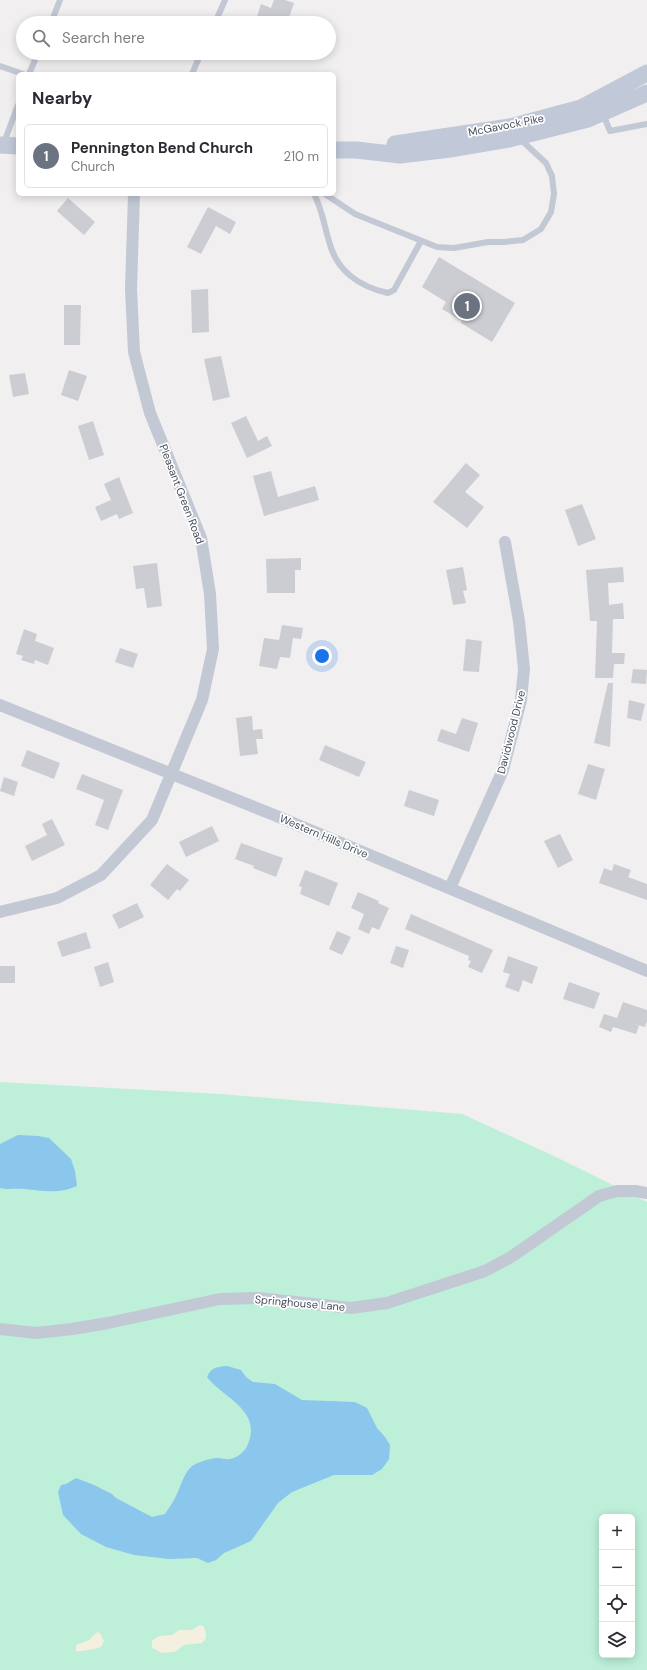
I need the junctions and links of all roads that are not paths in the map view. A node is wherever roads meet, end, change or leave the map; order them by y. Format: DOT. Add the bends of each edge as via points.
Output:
graph roads {
  1 [pos="60,0"];
  2 [pos="225,0"];
  3 [pos="54,16"];
  4 [pos="218,16"];
  5 [pos="35,60"];
  6 [pos="198,60"];
  7 [pos="0,66"];
  8 [pos="17,72"];
  9 [pos="30,72"];
  10 [pos="193,72"];
  11 [pos="647,73"];
  12 [pos="647,93"];
  13 [pos="16,112"];
  14 [pos="603,112"];
  15 [pos="647,124"];
  16 [pos="513,132"];
  17 [pos="7,145"];
  18 [pos="336,150"];
  19 [pos="134,196"];
  20 [pos="315,196"];
  21 [pos="328,196"];
  22 [pos="421,241"];
  23 [pos="505,542"];
  24 [pos="0,705"];
  25 [pos="171,773"];
  26 [pos="450,888"];
  27 [pos="0,912"];
  28 [pos="647,971"];
  29 [pos="647,1193"];
  30 [pos="0,1329"];
  1 -- 3 [label="lane"];
  2 -- 4 [label="lane"];
  5 -- 9 [label="lane"];
  6 -- 10 [label="lane"];
  7 -- 8 [label="lane"];
  11 -- 16 [label="main road, McGavock Pike" via="581,108"];
  12 -- 14 [label="main road, McGavock Pike"];
  13 -- 17 [label="lane"];
  14 -- 15 [label="lane" via="610,131"];
  14 -- 16 [label="main road, McGavock Pike" via="588,119"];
  16 -- 18 [label="main road, McGavock Pike" via="356,150"];
  16 -- 22 [label="lane" via="546,163 552,176 554,194 551,212 541,229 523,240 488,242 454,248 437,247"];
  19 -- 25 [label="street, Pleasant Green Road" via="131,289 134,352 150,413 201,538 210,594 213,649 202,700"];
  20 -- 22 [label="lane" via="321,208 334,256 344,270 363,286 388,294 394,290"];
  21 -- 22 [label="lane" via="356,214"];
  23 -- 26 [label="street, Davidwood Drive" via="520,629 524,669 521,700 503,770"];
  24 -- 25 [label="street, Western Hills Drive"];
  25 -- 26 [label="street, Western Hills Drive"];
  25 -- 27 [label="street, Pleasant Green Road" via="152,820 101,875 57,898"];
  26 -- 28 [label="street, Western Hills Drive"];
  29 -- 30 [label="street, Springhouse Lane" via="635,1190 617,1191 599,1196 517,1253 485,1271 387,1304 351,1308 258,1298 220,1299 72,1329 36,1333"];
}
